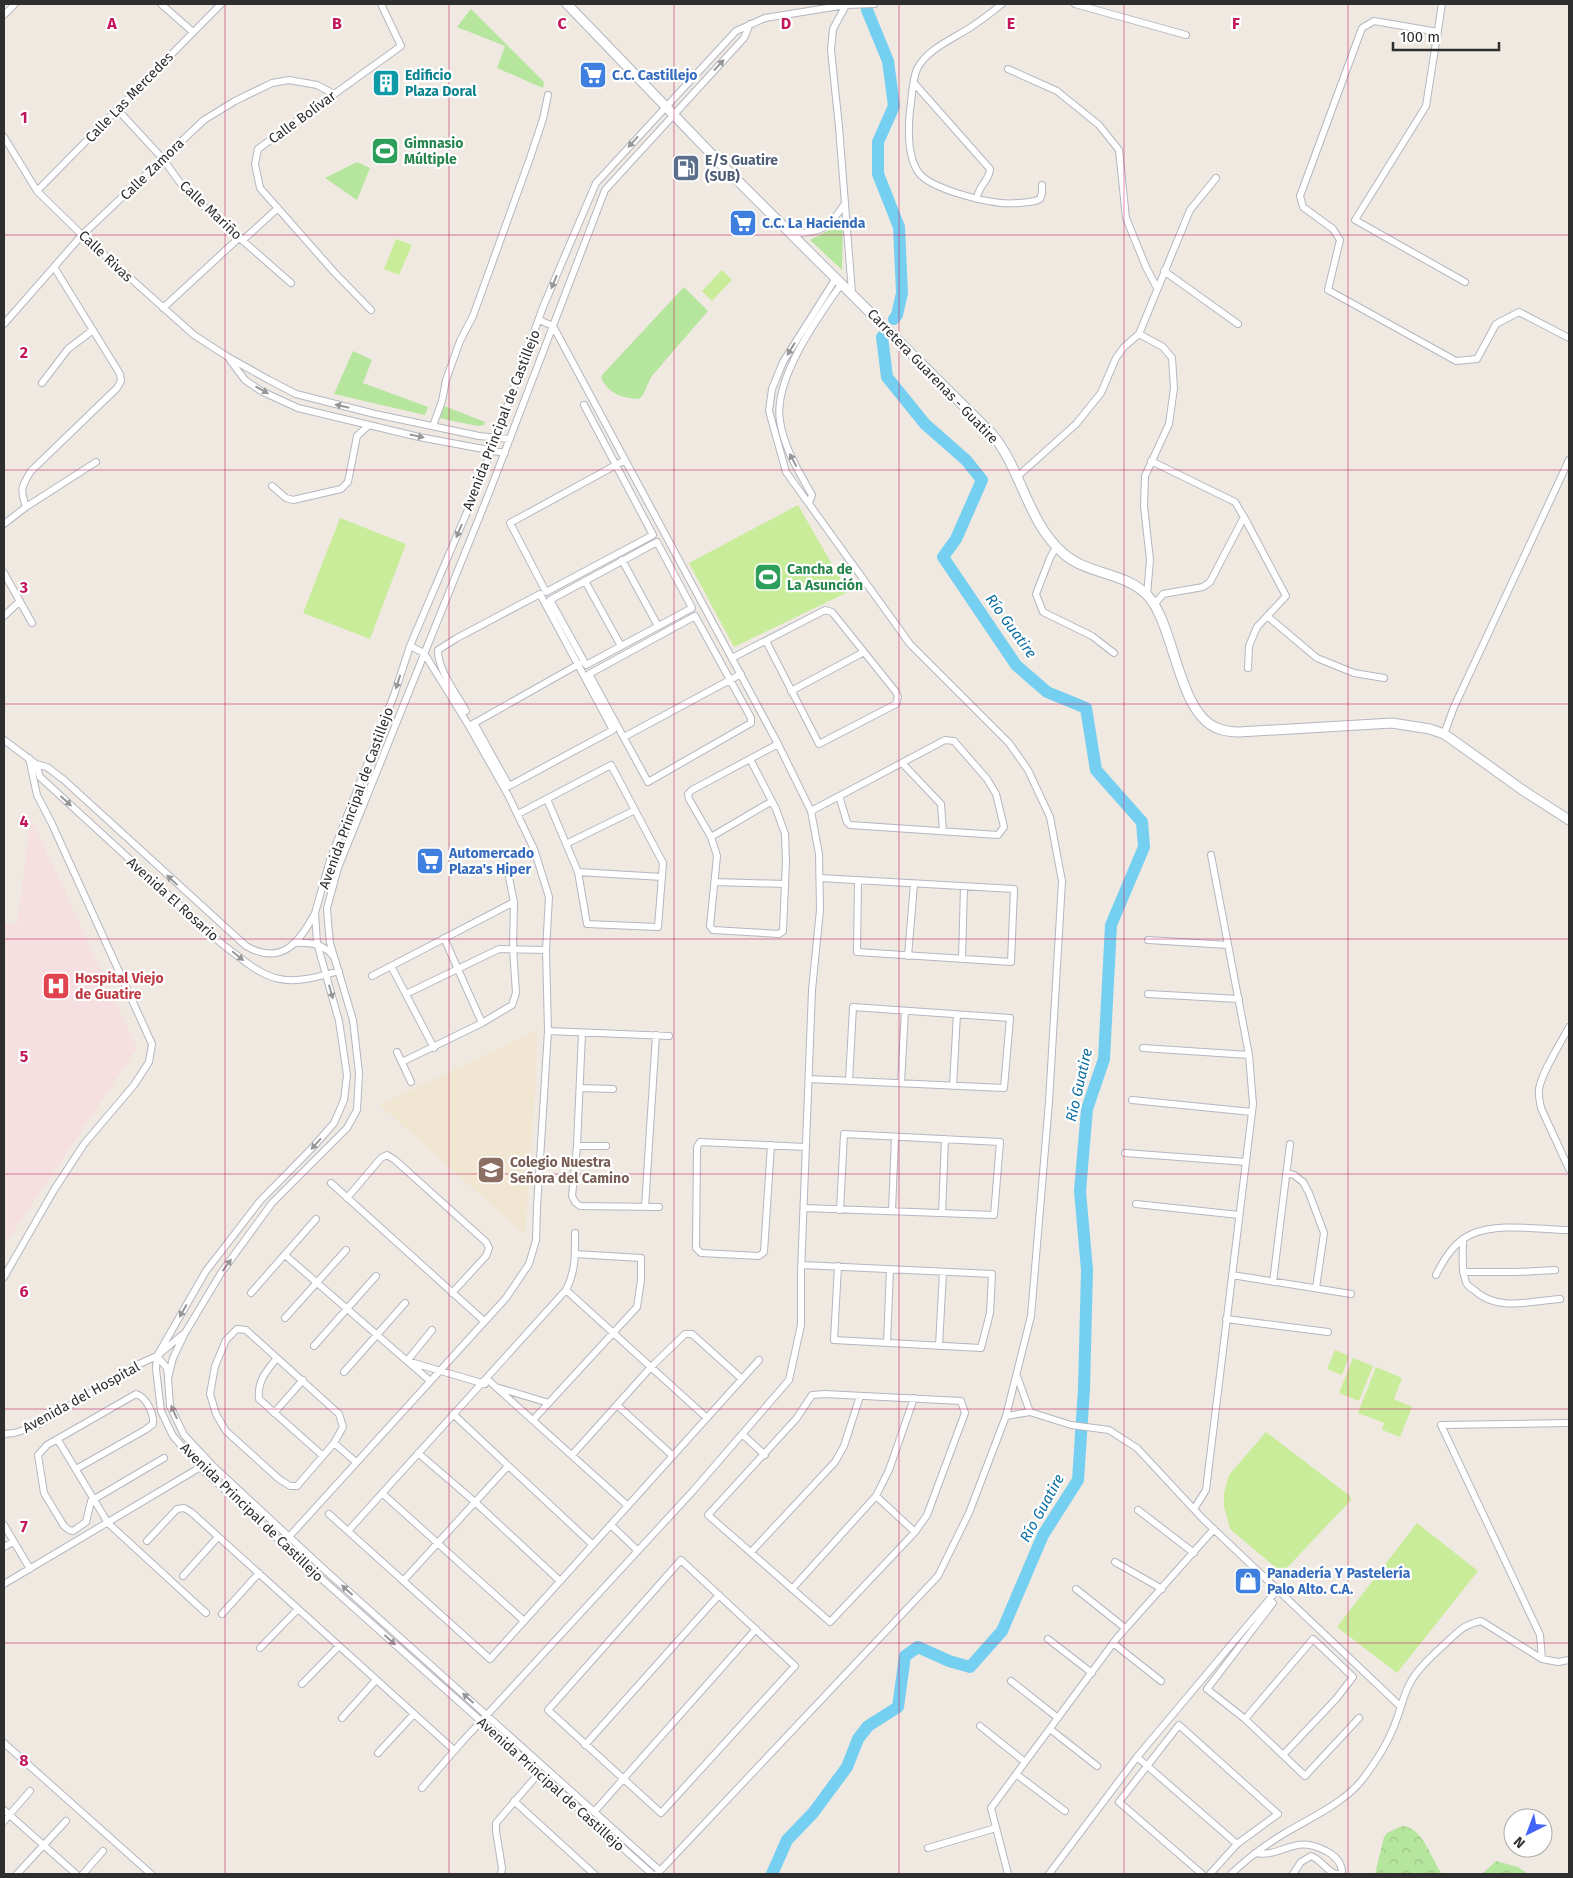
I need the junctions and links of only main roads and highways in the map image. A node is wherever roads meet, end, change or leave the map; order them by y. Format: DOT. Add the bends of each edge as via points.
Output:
graph roads {
  1 [pos="567,4"];
  2 [pos="1569,820"];
  1 -- 2 [label="main road, Carretera Guarenas - Guatire" via="722,165 992,434 1018,476 1041,526 1056,547 1072,560 1123,580 1148,595 1190,698 1201,717 1215,728 1228,732 1392,723 1417,725 1444,734"];
}
